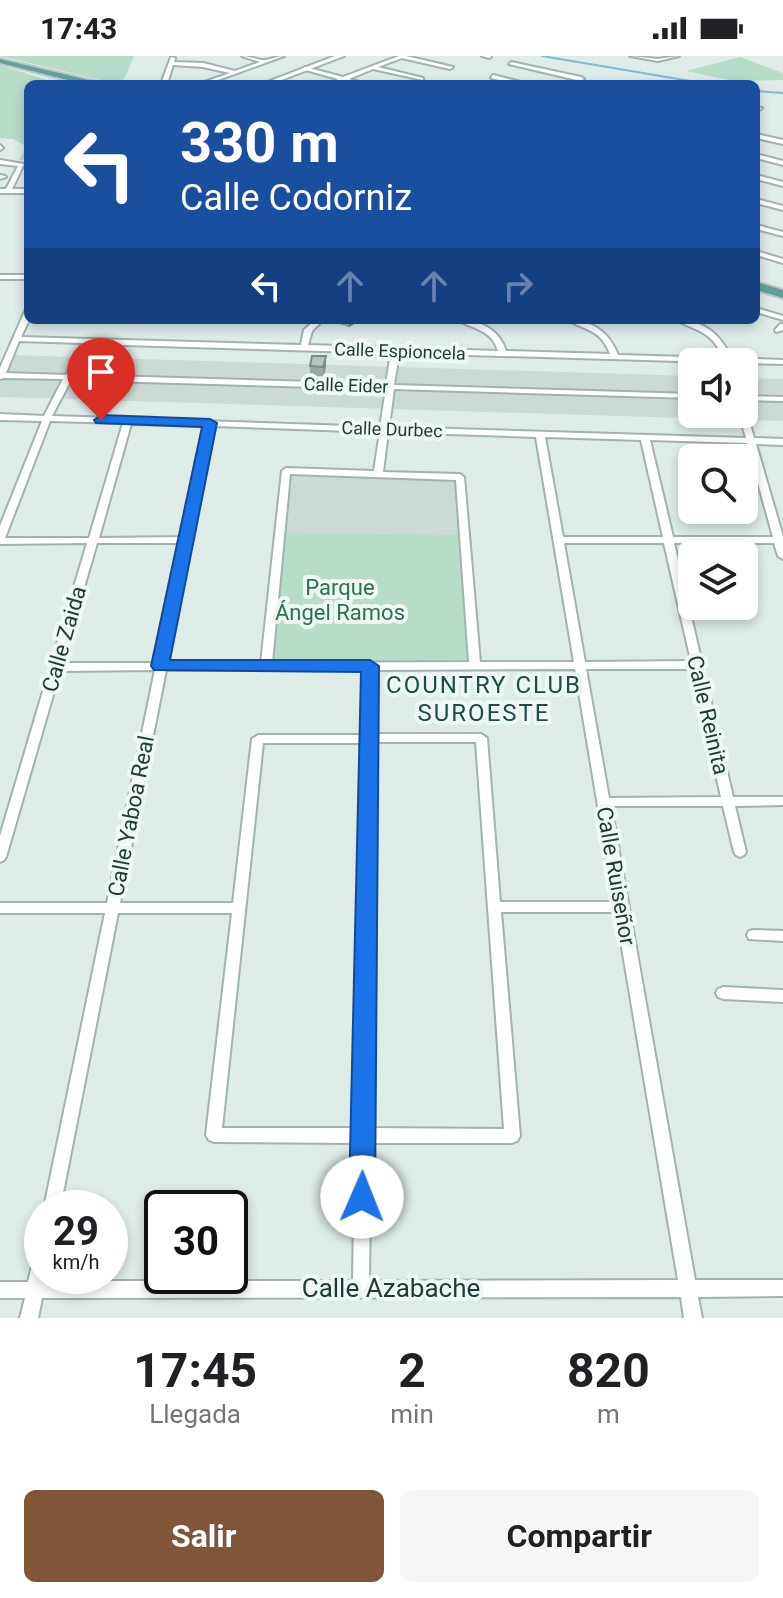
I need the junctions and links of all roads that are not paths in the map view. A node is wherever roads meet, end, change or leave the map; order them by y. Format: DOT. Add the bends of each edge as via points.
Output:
graph roads {
  1 [pos="174,56"];
  2 [pos="244,56"];
  3 [pos="282,56"];
  4 [pos="341,56"];
  5 [pos="404,56"];
  6 [pos="632,56"];
  7 [pos="677,56"];
  8 [pos="0,62"];
  9 [pos="266,62"];
  10 [pos="171,63"];
  11 [pos="511,63"];
  12 [pos="374,67"];
  13 [pos="450,67"];
  14 [pos="305,69"];
  15 [pos="235,73"];
  16 [pos="493,77"];
  17 [pos="343,79"];
  18 [pos="421,79"];
  19 [pos="60,80"];
  20 [pos="77,80"];
  21 [pos="165,80"];
  22 [pos="214,80"];
  23 [pos="276,80"];
  24 [pos="347,80"];
  25 [pos="506,80"];
  26 [pos="579,80"];
  27 [pos="783,134"];
  28 [pos="760,137"];
  29 [pos="773,140"];
  30 [pos="783,142"];
  31 [pos="760,157"];
  32 [pos="0,162"];
  33 [pos="783,163"];
  34 [pos="760,178"];
  35 [pos="783,184"];
  36 [pos="4,191"];
  37 [pos="760,202"];
  38 [pos="783,208"];
  39 [pos="760,228"];
  40 [pos="783,234"];
  41 [pos="760,254"];
  42 [pos="783,261"];
  43 [pos="760,276"];
  44 [pos="0,277"];
  45 [pos="24,277"];
  46 [pos="783,283"];
  47 [pos="760,287"];
  48 [pos="783,294"];
  49 [pos="760,311"];
  50 [pos="783,318"];
  51 [pos="24,322"];
  52 [pos="315,324"];
  53 [pos="472,324"];
  54 [pos="581,324"];
  55 [pos="692,324"];
  56 [pos="16,339"];
  57 [pos="87,341"];
  58 [pos="304,348"];
  59 [pos="724,348"];
  60 [pos="395,351"];
  61 [pos="503,354"];
  62 [pos="615,357"];
  63 [pos="678,359"];
  64 [pos="758,362"];
  65 [pos="783,362"];
  66 [pos="0,376"];
  67 [pos="68,377"];
  68 [pos="390,387"];
  69 [pos="678,396"];
  70 [pos="758,398"];
  71 [pos="783,399"];
  72 [pos="0,417"];
  73 [pos="47,418"];
  74 [pos="128,421"];
  75 [pos="210,423"];
  76 [pos="747,428"];
  77 [pos="384,429"];
  78 [pos="540,434"];
  79 [pos="645,438"];
  80 [pos="751,441"];
  81 [pos="783,442"];
  82 [pos="378,474"];
  83 [pos="0,539"];
  84 [pos="186,540"];
  85 [pos="559,540"];
  86 [pos="668,540"];
  87 [pos="781,540"];
  88 [pos="93,541"];
  89 [pos="783,556"];
  90 [pos="475,665"];
  91 [pos="579,665"];
  92 [pos="696,665"];
  93 [pos="160,666"];
  94 [pos="266,666"];
  95 [pos="370,666"];
  96 [pos="56,667"];
  97 [pos="369,739"];
  98 [pos="783,801"];
  99 [pos="603,802"];
  100 [pos="728,802"];
  101 [pos="740,852"];
  102 [pos="0,857"];
  103 [pos="112,907"];
  104 [pos="494,907"];
  105 [pos="621,907"];
  106 [pos="0,908"];
  107 [pos="238,908"];
  108 [pos="754,935"];
  109 [pos="783,936"];
  110 [pos="723,993"];
  111 [pos="783,996"];
  112 [pos="363,1136"];
  113 [pos="56,1190"];
  114 [pos="361,1288"];
  115 [pos="687,1288"];
  116 [pos="783,1288"];
  117 [pos="24,1289"];
  118 [pos="128,1289"];
  119 [pos="0,1290"];
  120 [pos="34,1294"];
  121 [pos="29,1318"];
  122 [pos="693,1318"];
  1 -- 10 [label="street"];
  2 -- 9 [label="street"];
  3 -- 9 [label="street"];
  4 -- 14 [label="street"];
  5 -- 12 [label="street"];
  5 -- 13 [label="street"];
  6 -- 7 [label="street"];
  8 -- 19 [label="main road"];
  8 -- 20 [label="main road"];
  9 -- 15 [label="street"];
  10 -- 15 [label="street"];
  10 -- 21 [label="street"];
  11 -- 26 [label="street"];
  12 -- 17 [label="street"];
  12 -- 18 [label="street"];
  14 -- 17 [label="street"];
  14 -- 23 [label="street"];
  15 -- 22 [label="street"];
  16 -- 25 [label="street"];
  17 -- 24 [label="street"];
  27 -- 29 [label="street"];
  28 -- 29 [label="street"];
  29 -- 30 [label="street"];
  31 -- 33 [label="street"];
  32 -- 36 [label="street" via="22,165"];
  34 -- 35 [label="street"];
  37 -- 38 [label="street"];
  39 -- 40 [label="street"];
  41 -- 42 [label="street"];
  43 -- 46 [label="main road"];
  44 -- 45 [label="street"];
  47 -- 48 [label="main road"];
  49 -- 50 [label="street"];
  51 -- 56 [label="street"];
  52 -- 58 [label="street"];
  53 -- 61 [label="street" via="493,332"];
  54 -- 62 [label="street" via="609,338"];
  55 -- 59 [label="street" via="720,339"];
  56 -- 57 [label="street, Calle Espioncela"];
  56 -- 66 [label="street"];
  57 -- 58 [label="street, Calle Espioncela"];
  57 -- 67 [label="street"];
  58 -- 60 [label="street, Calle Espioncela"];
  60 -- 61 [label="street, Calle Espioncela"];
  60 -- 68 [label="street"];
  61 -- 62 [label="street, Calle Espioncela"];
  62 -- 63 [label="street, Calle Espioncela"];
  64 -- 65 [label="street, Calle Espioncela"];
  66 -- 67 [label="street, Calle Eider"];
  67 -- 68 [label="street, Calle Eider"];
  67 -- 73 [label="street"];
  68 -- 69 [label="street, Calle Eider"];
  68 -- 77 [label="street"];
  70 -- 71 [label="street"];
  72 -- 73 [label="street, Calle Durbec"];
  73 -- 74 [label="street, Calle Durbec"];
  73 -- 83 [label="street"];
  74 -- 75 [label="street, Calle Durbec"];
  74 -- 88 [label="street, Calle Zaida"];
  75 -- 77 [label="street, Calle Durbec"];
  75 -- 84 [label="street, Calle Yaboa Real"];
  76 -- 80 [label="street"];
  77 -- 78 [label="street, Calle Durbec"];
  77 -- 82 [label="street"];
  78 -- 79 [label="street, Calle Durbec"];
  78 -- 85 [label="street, Calle Ruiseñor"];
  79 -- 80 [label="street, Calle Durbec"];
  79 -- 86 [label="street, Calle Reinita"];
  80 -- 81 [label="street, Calle Durbec"];
  80 -- 87 [label="street"];
  82 -- 90 [label="street" via="460,477"];
  82 -- 94 [label="street" via="286,471"];
  83 -- 88 [label="street"];
  84 -- 88 [label="street"];
  84 -- 93 [label="street, Calle Yaboa Real"];
  85 -- 86 [label="street"];
  85 -- 91 [label="street, Calle Ruiseñor"];
  86 -- 87 [label="street"];
  86 -- 92 [label="street, Calle Reinita"];
  87 -- 89 [label="street"];
  88 -- 96 [label="street, Calle Zaida"];
  90 -- 91 [label="street"];
  90 -- 95 [label="street"];
  91 -- 92 [label="street"];
  91 -- 99 [label="street, Calle Ruiseñor"];
  92 -- 100 [label="street, Calle Reinita"];
  93 -- 94 [label="street"];
  93 -- 96 [label="street"];
  93 -- 103 [label="street, Calle Yaboa Real"];
  94 -- 95 [label="street"];
  95 -- 97 [label="street"];
  96 -- 102 [label="street, Calle Zaida"];
  97 -- 104 [label="street" via="481,738"];
  97 -- 107 [label="street" via="258,739"];
  97 -- 112 [label="street"];
  98 -- 100 [label="street"];
  99 -- 100 [label="street"];
  99 -- 105 [label="street, Calle Ruiseñor"];
  100 -- 101 [label="street, Calle Reinita"];
  103 -- 106 [label="street"];
  103 -- 107 [label="street"];
  103 -- 113 [label="street, Calle Yaboa Real"];
  104 -- 105 [label="street"];
  104 -- 112 [label="street" via="512,1136"];
  105 -- 115 [label="street, Calle Ruiseñor"];
  107 -- 112 [label="street" via="214,1135"];
  108 -- 109 [label="street"];
  110 -- 111 [label="street"];
  112 -- 114 [label="street"];
  114 -- 115 [label="street, Calle Azabache"];
  114 -- 118 [label="street, Calle Azabache"];
  115 -- 116 [label="street, Calle Azabache"];
  115 -- 122 [label="street, Calle Ruiseñor"];
  117 -- 119 [label="street, Calle Azabache"];
  120 -- 121 [label="street"];
}
